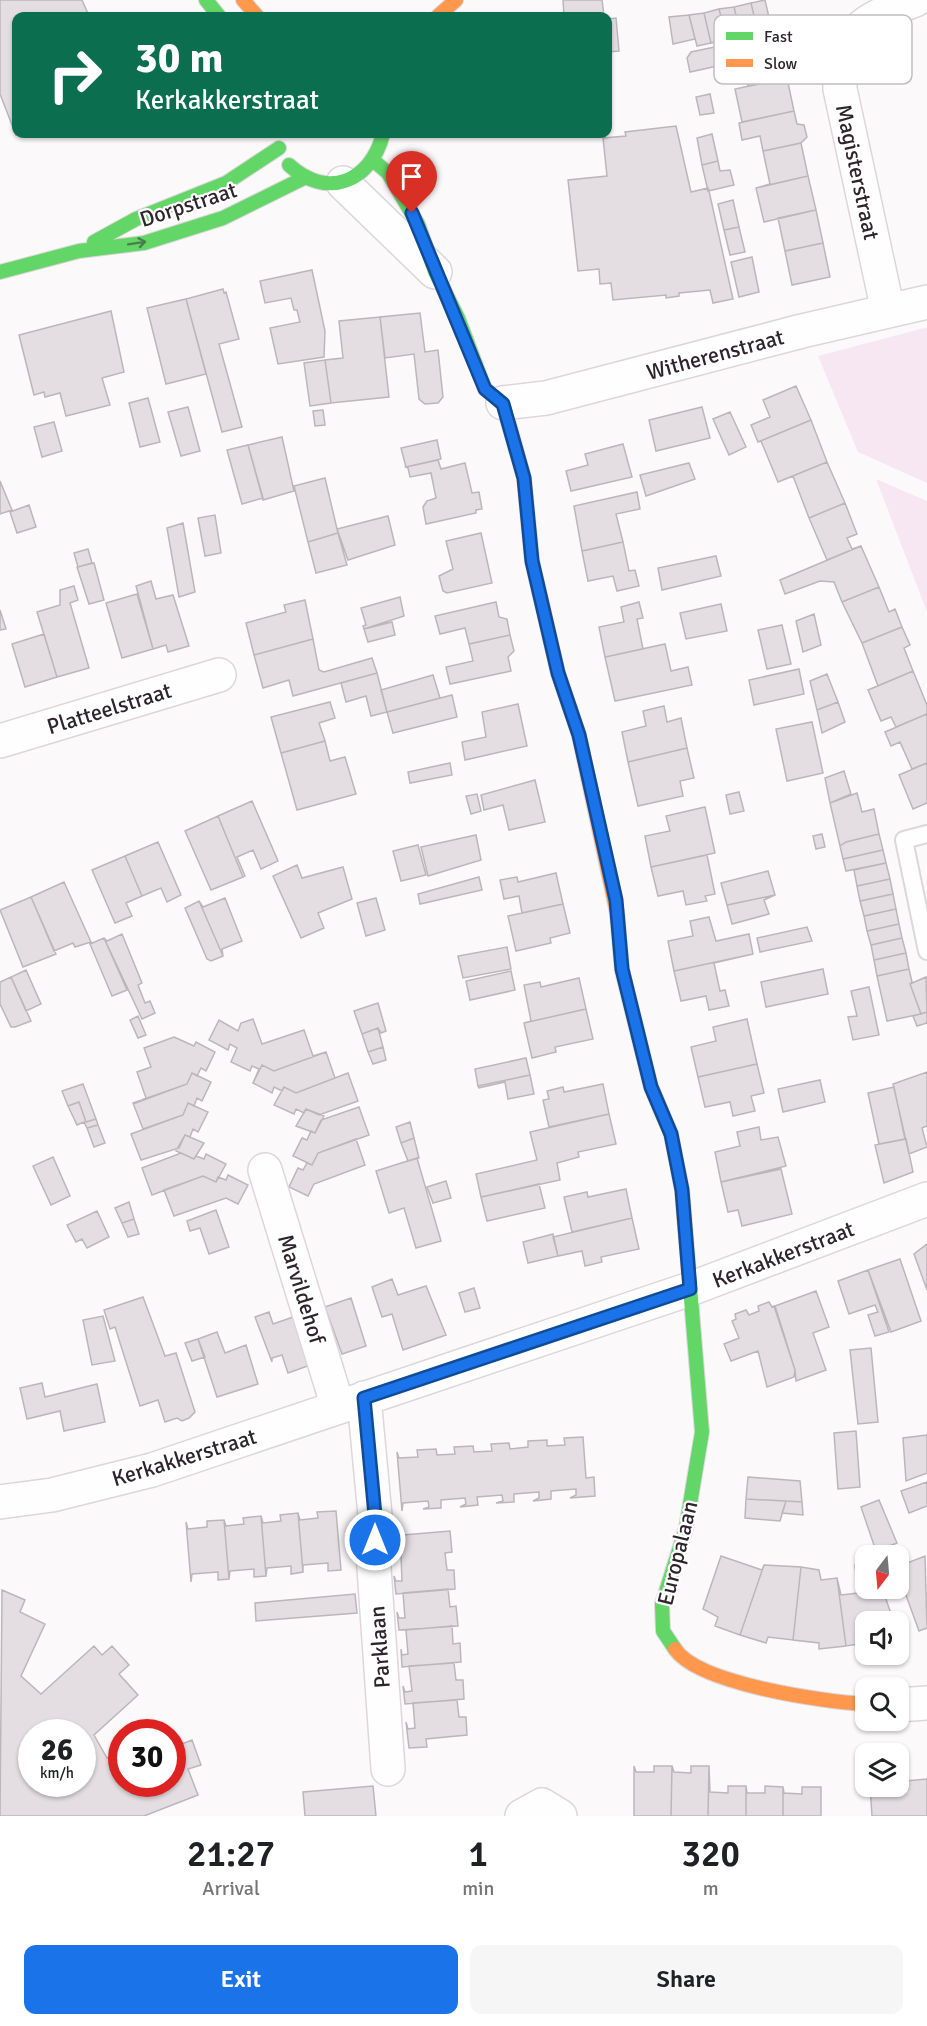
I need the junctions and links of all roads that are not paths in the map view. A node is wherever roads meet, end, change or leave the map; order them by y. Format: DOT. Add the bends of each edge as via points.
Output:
graph roads {
  1 [pos="206,0"];
  2 [pos="243,0"];
  3 [pos="456,0"];
  4 [pos="915,0"];
  5 [pos="216,12"];
  6 [pos="254,12"];
  7 [pos="442,12"];
  8 [pos="877,15"];
  9 [pos="840,84"];
  10 [pos="277,138"];
  11 [pos="383,138"];
  12 [pos="279,148"];
  13 [pos="374,161"];
  14 [pos="304,178"];
  15 [pos="343,183"];
  16 [pos="79,251"];
  17 [pos="0,272"];
  18 [pos="435,272"];
  19 [pos="927,302"];
  20 [pos="888,311"];
  21 [pos="503,404"];
  22 [pos="219,675"];
  23 [pos="0,741"];
  24 [pos="927,834"];
  25 [pos="927,951"];
  26 [pos="265,1170"];
  27 [pos="927,1199"];
  28 [pos="690,1289"];
  29 [pos="351,1402"];
  30 [pos="0,1502"];
  31 [pos="855,1703"];
  32 [pos="927,1703"];
  33 [pos="909,1704"];
  34 [pos="388,1769"];
  35 [pos="522,1816"];
  36 [pos="560,1816"];
  1 -- 5 [label="street"];
  2 -- 6 [label="street"];
  3 -- 7 [label="street"];
  4 -- 8 [label="street, Magisterstraat"];
  9 -- 20 [label="street, Magisterstraat"];
  10 -- 12 [label="street"];
  11 -- 13 [label="street"];
  12 -- 14 [label="street" via="293,170"];
  12 -- 16 [label="street, Dorpstraat" via="226,183 136,219"];
  13 -- 15 [label="street" via="356,178"];
  13 -- 18 [label="street" via="388,173 418,224"];
  14 -- 15 [label="street" via="317,183"];
  16 -- 14 [label="street, Dorpstraat, one-way" via="144,243 223,218"];
  15 -- 18 [label="street"];
  16 -- 17 [label="street, Dorpstraat"];
  18 -- 21 [label="street" via="458,318 485,389"];
  19 -- 20 [label="street, Witherenstraat"];
  20 -- 21 [label="street, Witherenstraat" via="546,398"];
  21 -- 28 [label="street, Europalaan" via="524,478 534,572 558,673 579,735 616,900 622,969 651,1087 671,1134 682,1190"];
  22 -- 23 [label="street, Platteelstraat"];
  24 -- 25 [label="lane" via="904,840"];
  26 -- 29 [label="street, Marvildehof"];
  27 -- 28 [label="street, Kerkakkerstraat"];
  28 -- 29 [label="street, Kerkakkerstraat"];
  28 -- 31 [label="street, Europalaan" via="702,1432 686,1528 662,1604 663,1631 678,1655 705,1669 764,1690"];
  29 -- 30 [label="street, Kerkakkerstraat" via="152,1470 52,1495"];
  29 -- 34 [label="street, Parklaan" via="376,1526 373,1554"];
  32 -- 33 [label="street"];
  35 -- 36 [label="street" via="542,1805"];
}
